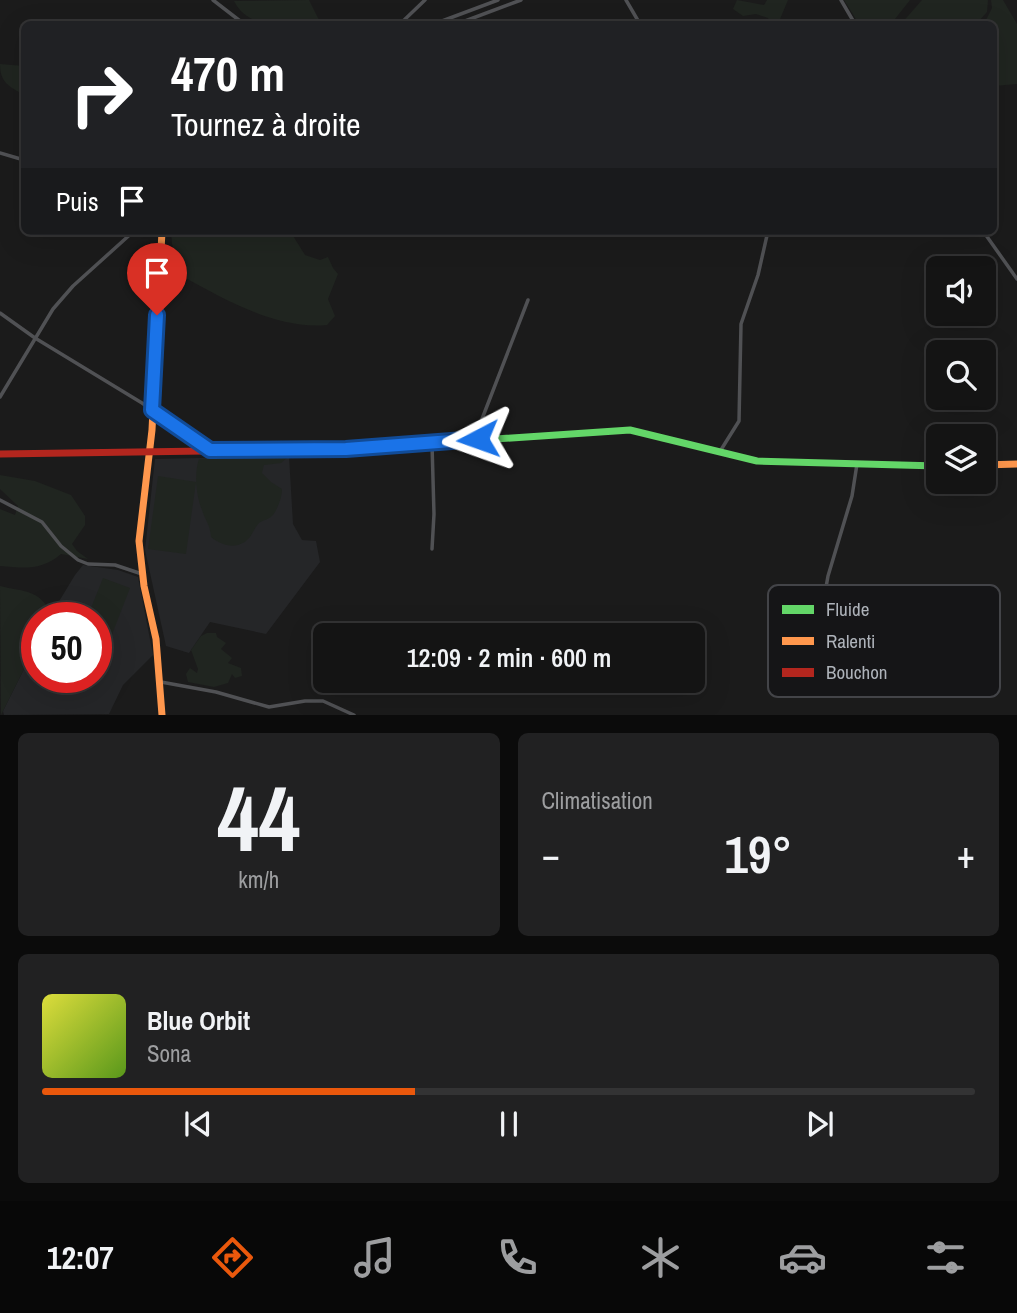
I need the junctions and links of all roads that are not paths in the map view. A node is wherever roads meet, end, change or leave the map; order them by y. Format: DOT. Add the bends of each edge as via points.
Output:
graph roads {
  1 [pos="213,0"];
  2 [pos="425,0"];
  3 [pos="521,0"];
  4 [pos="626,0"];
  5 [pos="841,0"];
  6 [pos="496,1"];
  7 [pos="497,9"];
  8 [pos="240,21"];
  9 [pos="403,21"];
  10 [pos="451,21"];
  11 [pos="465,21"];
  12 [pos="638,21"];
  13 [pos="853,21"];
  14 [pos="0,153"];
  15 [pos="21,159"];
  16 [pos="130,235"];
  17 [pos="162,235"];
  18 [pos="767,235"];
  19 [pos="986,235"];
  20 [pos="1017,279"];
  21 [pos="528,300"];
  22 [pos="0,313"];
  23 [pos="35,338"];
  24 [pos="0,397"];
  25 [pos="152,410"];
  26 [pos="478,439"];
  27 [pos="432,442"];
  28 [pos="210,450"];
  29 [pos="148,453"];
  30 [pos="719,453"];
  31 [pos="0,454"];
  32 [pos="857,464"];
  33 [pos="1017,464"];
  34 [pos="996,465"];
  35 [pos="926,466"];
  36 [pos="0,500"];
  37 [pos="432,549"];
  38 [pos="143,575"];
  39 [pos="826,585"];
  40 [pos="161,682"];
  41 [pos="162,715"];
  42 [pos="354,715"];
  1 -- 8 [label="street"];
  2 -- 9 [label="street"];
  3 -- 7 [label="street"];
  4 -- 12 [label="street"];
  5 -- 13 [label="street"];
  6 -- 7 [label="street"];
  6 -- 10 [label="street"];
  7 -- 11 [label="street"];
  14 -- 15 [label="street"];
  16 -- 23 [label="street" via="73,286"];
  17 -- 25 [label="main road"];
  18 -- 30 [label="street" via="741,324 739,421"];
  19 -- 20 [label="street"];
  21 -- 26 [label="street"];
  22 -- 23 [label="street"];
  23 -- 24 [label="street"];
  23 -- 25 [label="street"];
  25 -- 28 [label="street"];
  25 -- 29 [label="main road"];
  26 -- 27 [label="main road"];
  26 -- 30 [label="main road" via="630,430"];
  27 -- 28 [label="main road" via="346,449"];
  27 -- 37 [label="street"];
  28 -- 29 [label="main road"];
  29 -- 31 [label="main road"];
  29 -- 38 [label="main road" via="139,541"];
  30 -- 32 [label="main road" via="757,461"];
  32 -- 35 [label="main road"];
  32 -- 39 [label="street"];
  33 -- 34 [label="main road"];
  36 -- 38 [label="street" via="42,522 78,560"];
  38 -- 40 [label="main road"];
  40 -- 41 [label="main road"];
  40 -- 42 [label="street" via="269,707 323,701"];
}
